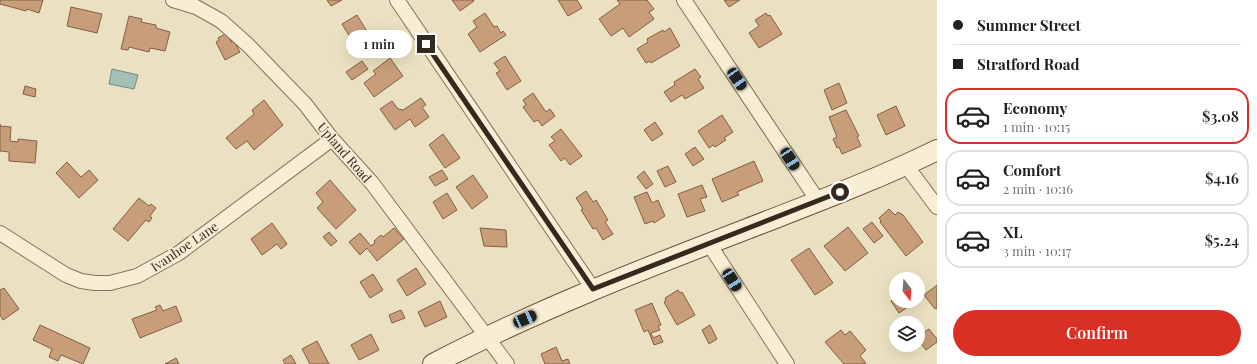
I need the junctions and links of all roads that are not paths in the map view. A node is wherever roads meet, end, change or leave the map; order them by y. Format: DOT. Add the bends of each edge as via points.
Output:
graph roads {
  1 [pos="173,0"];
  2 [pos="397,0"];
  3 [pos="684,0"];
  4 [pos="332,139"];
  5 [pos="937,150"];
  6 [pos="905,164"];
  7 [pos="818,201"];
  8 [pos="937,207"];
  9 [pos="0,233"];
  10 [pos="709,244"];
  11 [pos="593,289"];
  12 [pos="487,336"];
  13 [pos="433,364"];
  14 [pos="507,364"];
  15 [pos="787,364"];
  1 -- 4 [label="street, Upland Road" via="208,12 236,34 305,104"];
  2 -- 11 [label="street"];
  3 -- 7 [label="street"];
  4 -- 9 [label="street, Ivanhoe Lane" via="179,253 137,276 110,283 81,282"];
  4 -- 12 [label="street, Upland Road" via="372,183"];
  5 -- 6 [label="street"];
  6 -- 7 [label="street"];
  6 -- 8 [label="street"];
  7 -- 10 [label="street"];
  10 -- 11 [label="street"];
  10 -- 15 [label="street"];
  11 -- 12 [label="street"];
  12 -- 13 [label="street"];
  12 -- 14 [label="street, Upland Road"];
}
